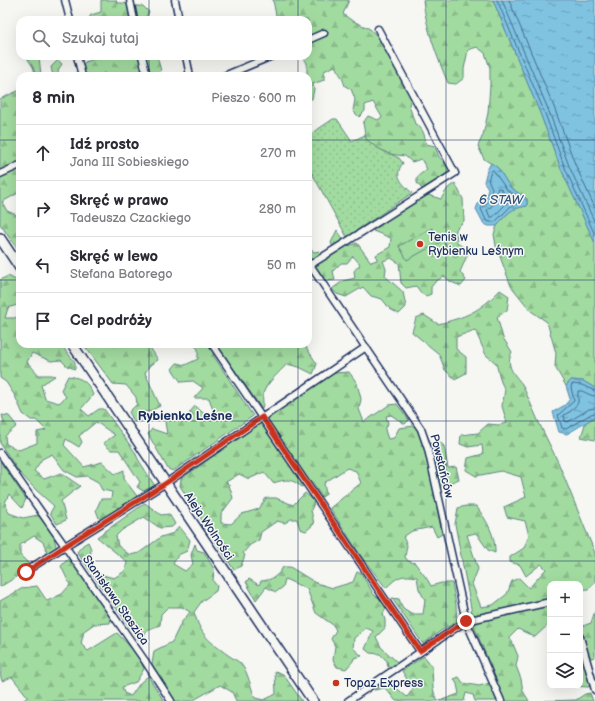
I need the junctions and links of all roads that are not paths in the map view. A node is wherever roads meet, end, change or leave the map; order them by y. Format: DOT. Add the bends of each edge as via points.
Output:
graph roads {
  1 [pos="65,0"];
  2 [pos="130,0"];
  3 [pos="175,0"];
  4 [pos="69,16"];
  5 [pos="133,16"];
  6 [pos="178,16"];
  7 [pos="378,29"];
  8 [pos="324,33"];
  9 [pos="312,38"];
  10 [pos="78,60"];
  11 [pos="143,60"];
  12 [pos="187,60"];
  13 [pos="262,60"];
  14 [pos="81,72"];
  15 [pos="145,72"];
  16 [pos="189,72"];
  17 [pos="234,72"];
  18 [pos="16,167"];
  19 [pos="0,174"];
  20 [pos="0,238"];
  21 [pos="312,261"];
  22 [pos="16,262"];
  23 [pos="312,267"];
  24 [pos="366,347"];
  25 [pos="75,348"];
  26 [pos="215,348"];
  27 [pos="262,417"];
  28 [pos="0,453"];
  29 [pos="166,483"];
  30 [pos="65,546"];
  31 [pos="26,572"];
  32 [pos="547,603"];
  33 [pos="466,621"];
  34 [pos="583,648"];
  35 [pos="420,651"];
  36 [pos="595,690"];
  37 [pos="171,701"];
  38 [pos="313,701"];
  39 [pos="348,701"];
  40 [pos="502,701"];
  1 -- 4 [label="street"];
  2 -- 5 [label="street"];
  3 -- 6 [label="street"];
  7 -- 21 [label="street" via="455,173"];
  8 -- 9 [label="street"];
  10 -- 14 [label="street"];
  11 -- 15 [label="street"];
  12 -- 16 [label="street"];
  13 -- 17 [label="street"];
  18 -- 19 [label="street"];
  20 -- 22 [label="street"];
  23 -- 24 [label="street, Powstańców"];
  24 -- 27 [label="street"];
  24 -- 33 [label="street, Powstańców" via="421,429 428,449"];
  25 -- 29 [label="street, Aleja Wolności"];
  26 -- 27 [label="street"];
  27 -- 29 [label="street"];
  27 -- 35 [label="street"];
  28 -- 30 [label="street, Stanisława Staszica"];
  29 -- 30 [label="street"];
  29 -- 38 [label="street, Aleja Wolności"];
  30 -- 31 [label="street"];
  30 -- 37 [label="street, Stanisława Staszica"];
  32 -- 33 [label="street"];
  33 -- 35 [label="street"];
  33 -- 40 [label="street, Powstańców"];
  34 -- 36 [label="street"];
  35 -- 39 [label="street"];
}
